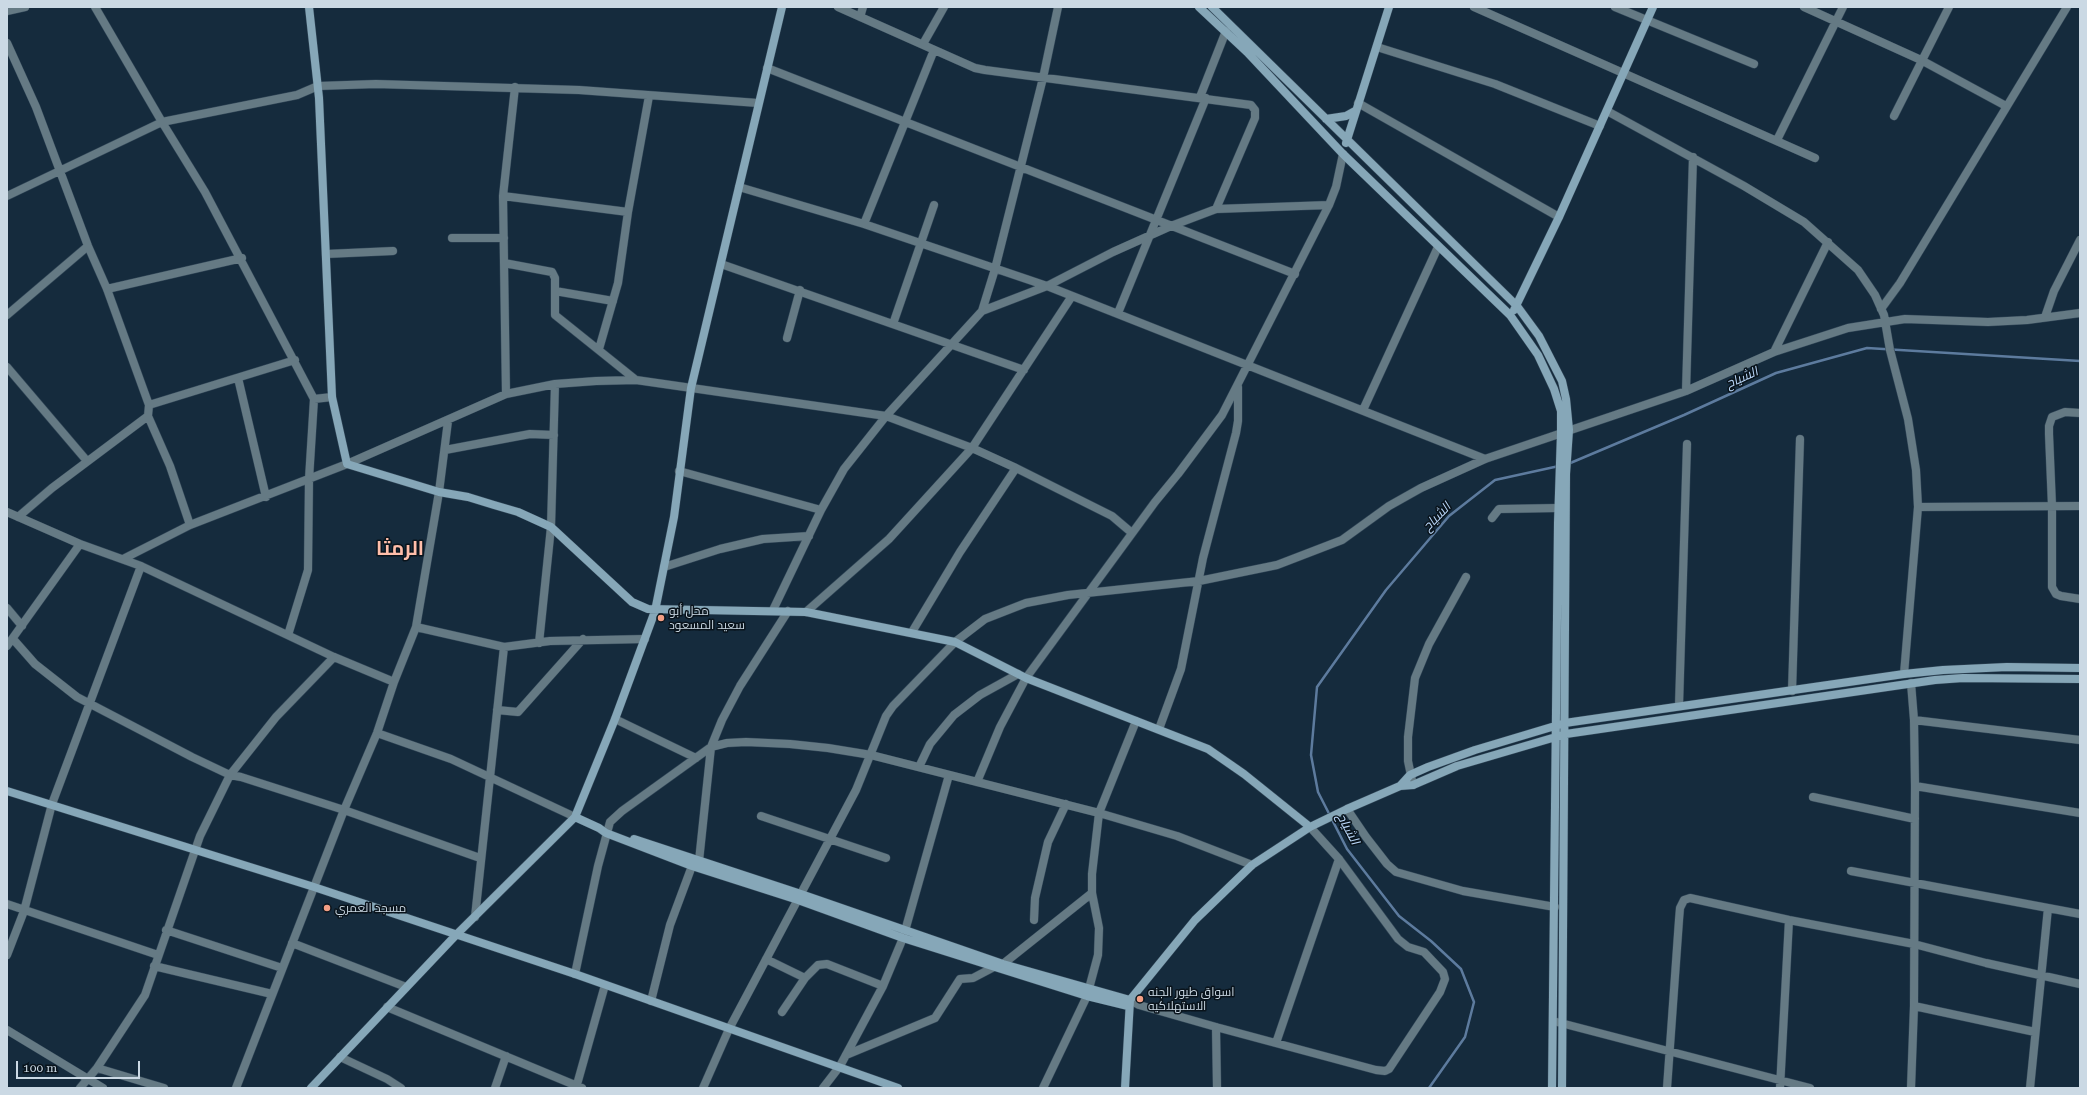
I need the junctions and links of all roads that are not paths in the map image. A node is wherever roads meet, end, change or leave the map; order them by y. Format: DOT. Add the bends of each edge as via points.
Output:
graph roads {
  1 [pos="25,7"];
  2 [pos="95,7"];
  3 [pos="309,7"];
  4 [pos="782,7"];
  5 [pos="838,7"];
  6 [pos="864,7"];
  7 [pos="944,7"];
  8 [pos="1058,7"];
  9 [pos="1199,7"];
  10 [pos="1212,7"];
  11 [pos="1389,7"];
  12 [pos="1474,7"];
  13 [pos="1615,7"];
  14 [pos="1653,7"];
  15 [pos="1804,7"];
  16 [pos="1843,7"];
  17 [pos="1949,7"];
  18 [pos="2067,7"];
  19 [pos="7,11"];
  20 [pos="860,17"];
  21 [pos="1646,20"];
  22 [pos="1836,20"];
  23 [pos="1226,31"];
  24 [pos="7,43"];
  25 [pos="923,44"];
  26 [pos="1377,46"];
  27 [pos="934,50"];
  28 [pos="1921,60"];
  29 [pos="1754,64"];
  30 [pos="767,68"];
  31 [pos="1624,72"];
  32 [pos="1043,78"];
  33 [pos="318,86"];
  34 [pos="515,87"];
  35 [pos="649,96"];
  36 [pos="1203,98"];
  37 [pos="1358,102"];
  38 [pos="758,103"];
  39 [pos="2006,106"];
  40 [pos="1355,111"];
  41 [pos="1607,111"];
  42 [pos="1894,116"];
  43 [pos="1326,119"];
  44 [pos="905,121"];
  45 [pos="162,122"];
  46 [pos="1600,126"];
  47 [pos="1346,140"];
  48 [pos="1777,140"];
  49 [pos="1343,154"];
  50 [pos="1693,157"];
  51 [pos="1815,158"];
  52 [pos="1020,166"];
  53 [pos="60,171"];
  54 [pos="739,187"];
  55 [pos="7,196"];
  56 [pos="503,196"];
  57 [pos="934,205"];
  58 [pos="1329,205"];
  59 [pos="1216,209"];
  60 [pos="628,212"];
  61 [pos="1559,217"];
  62 [pos="1157,220"];
  63 [pos="864,224"];
  64 [pos="1171,226"];
  65 [pos="1152,234"];
  66 [pos="452,238"];
  67 [pos="504,238"];
  68 [pos="2080,240"];
  69 [pos="1828,242"];
  70 [pos="920,244"];
  71 [pos="88,246"];
  72 [pos="1438,247"];
  73 [pos="393,251"];
  74 [pos="326,254"];
  75 [pos="242,258"];
  76 [pos="504,263"];
  77 [pos="721,264"];
  78 [pos="995,269"];
  79 [pos="1295,274"];
  80 [pos="1047,286"];
  81 [pos="107,289"];
  82 [pos="800,290"];
  83 [pos="555,291"];
  84 [pos="1072,296"];
  85 [pos="613,301"];
  86 [pos="1517,306"];
  87 [pos="1882,309"];
  88 [pos="982,311"];
  89 [pos="1118,313"];
  90 [pos="2080,313"];
  91 [pos="7,315"];
  92 [pos="1510,315"];
  93 [pos="2045,317"];
  94 [pos="1885,321"];
  95 [pos="893,324"];
  96 [pos="787,338"];
  97 [pos="953,345"];
  98 [pos="599,349"];
  99 [pos="1774,352"];
  100 [pos="295,360"];
  101 [pos="1247,365"];
  102 [pos="7,367"];
  103 [pos="1024,370"];
  104 [pos="238,378"];
  105 [pos="636,380"];
  106 [pos="555,384"];
  107 [pos="1238,385"];
  108 [pos="691,388"];
  109 [pos="1686,392"];
  110 [pos="506,394"];
  111 [pos="332,397"];
  112 [pos="314,399"];
  113 [pos="149,405"];
  114 [pos="1363,410"];
  115 [pos="2080,413"];
  116 [pos="148,416"];
  117 [pos="886,416"];
  118 [pos="448,421"];
  119 [pos="1565,432"];
  120 [pos="554,435"];
  121 [pos="1800,439"];
  122 [pos="1687,444"];
  123 [pos="972,448"];
  124 [pos="445,450"];
  125 [pos="1485,459"];
  126 [pos="87,461"];
  127 [pos="347,464"];
  128 [pos="1016,468"];
  129 [pos="679,471"];
  130 [pos="1562,474"];
  131 [pos="309,479"];
  132 [pos="439,492"];
  133 [pos="266,497"];
  134 [pos="2052,506"];
  135 [pos="2080,506"];
  136 [pos="1918,507"];
  137 [pos="1558,508"];
  138 [pos="821,510"];
  139 [pos="7,512"];
  140 [pos="18,517"];
  141 [pos="1492,518"];
  142 [pos="190,525"];
  143 [pos="551,527"];
  144 [pos="1132,533"];
  145 [pos="809,536"];
  146 [pos="80,544"];
  147 [pos="124,559"];
  148 [pos="141,566"];
  149 [pos="664,567"];
  150 [pos="1466,577"];
  151 [pos="1199,581"];
  152 [pos="1088,592"];
  153 [pos="2080,599"];
  154 [pos="7,608"];
  155 [pos="773,610"];
  156 [pos="655,611"];
  157 [pos="788,611"];
  158 [pos="806,612"];
  159 [pos="22,626"];
  160 [pos="416,627"];
  161 [pos="912,632"];
  162 [pos="288,635"];
  163 [pos="645,638"];
  164 [pos="13,639"];
  165 [pos="583,639"];
  166 [pos="955,642"];
  167 [pos="539,643"];
  168 [pos="7,646"];
  169 [pos="504,647"];
  170 [pos="334,657"];
  171 [pos="2055,667"];
  172 [pos="2080,668"];
  173 [pos="1904,674"];
  174 [pos="1022,676"];
  175 [pos="2055,678"];
  176 [pos="2080,678"];
  177 [pos="394,682"];
  178 [pos="1911,682"];
  179 [pos="1792,691"];
  180 [pos="89,704"];
  181 [pos="1679,706"];
  182 [pos="497,710"];
  183 [pos="615,719"];
  184 [pos="1914,720"];
  185 [pos="1136,721"];
  186 [pos="1565,724"];
  187 [pos="1556,726"];
  188 [pos="1159,729"];
  189 [pos="377,733"];
  190 [pos="1566,734"];
  191 [pos="1556,737"];
  192 [pos="2080,740"];
  193 [pos="711,747"];
  194 [pos="871,755"];
  195 [pos="696,758"];
  196 [pos="920,767"];
  197 [pos="949,774"];
  198 [pos="230,775"];
  199 [pos="1410,775"];
  200 [pos="489,778"];
  201 [pos="978,782"];
  202 [pos="1412,785"];
  203 [pos="1400,786"];
  204 [pos="1915,786"];
  205 [pos="7,791"];
  206 [pos="1813,797"];
  207 [pos="52,804"];
  208 [pos="1066,804"];
  209 [pos="344,810"];
  210 [pos="1344,810"];
  211 [pos="1099,813"];
  212 [pos="2080,813"];
  213 [pos="761,816"];
  214 [pos="575,817"];
  215 [pos="1915,819"];
  216 [pos="1310,827"];
  217 [pos="604,830"];
  218 [pos="829,840"];
  219 [pos="196,848"];
  220 [pos="480,858"];
  221 [pos="886,858"];
  222 [pos="1339,859"];
  223 [pos="695,864"];
  224 [pos="1252,865"];
  225 [pos="1851,871"];
  226 [pos="1913,883"];
  227 [pos="314,886"];
  228 [pos="1092,893"];
  229 [pos="800,897"];
  230 [pos="7,904"];
  231 [pos="1555,907"];
  232 [pos="2048,908"];
  233 [pos="24,911"];
  234 [pos="2080,914"];
  235 [pos="475,917"];
  236 [pos="1034,920"];
  237 [pos="1789,920"];
  238 [pos="166,930"];
  239 [pos="456,934"];
  240 [pos="905,934"];
  241 [pos="292,943"];
  242 [pos="1914,944"];
  243 [pos="7,955"];
  244 [pos="158,955"];
  245 [pos="766,959"];
  246 [pos="1003,964"];
  247 [pos="154,966"];
  248 [pos="994,967"];
  249 [pos="282,968"];
  250 [pos="574,974"];
  251 [pos="2040,974"];
  252 [pos="805,978"];
  253 [pos="2080,984"];
  254 [pos="605,985"];
  255 [pos="883,986"];
  256 [pos="406,987"];
  257 [pos="1088,993"];
  258 [pos="272,994"];
  259 [pos="651,1001"];
  260 [pos="1129,1003"];
  261 [pos="1914,1006"];
  262 [pos="387,1007"];
  263 [pos="782,1012"];
  264 [pos="1553,1021"];
  265 [pos="1562,1023"];
  266 [pos="1216,1028"];
  267 [pos="729,1029"];
  268 [pos="7,1030"];
  269 [pos="2035,1032"];
  270 [pos="1276,1043"];
  271 [pos="1670,1051"];
  272 [pos="846,1055"];
  273 [pos="506,1056"];
  274 [pos="340,1057"];
  275 [pos="840,1066"];
  276 [pos="97,1068"];
  277 [pos="88,1079"];
  278 [pos="1780,1084"];
  279 [pos="578,1087"];
  280 [pos="80,1088"];
  281 [pos="103,1088"];
  282 [pos="164,1088"];
  283 [pos="236,1088"];
  284 [pos="311,1088"];
  285 [pos="401,1088"];
  286 [pos="495,1088"];
  287 [pos="703,1088"];
  288 [pos="823,1088"];
  289 [pos="898,1088"];
  290 [pos="1045,1088"];
  291 [pos="1124,1088"];
  292 [pos="1217,1088"];
  293 [pos="1552,1088"];
  294 [pos="1562,1088"];
  295 [pos="1666,1088"];
  296 [pos="1810,1088"];
  297 [pos="1911,1088"];
  298 [pos="2030,1088"];
  1 -- 19 [label="street"];
  2 -- 45 [label="street"];
  3 -- 33 [label="street"];
  4 -- 30 [label="street"];
  5 -- 20 [label="street"];
  6 -- 20 [label="street"];
  7 -- 25 [label="street"];
  8 -- 32 [label="street"];
  9 -- 23 [label="street"];
  10 -- 43 [label="street"];
  11 -- 26 [label="street"];
  12 -- 31 [label="street"];
  13 -- 21 [label="street"];
  14 -- 21 [label="street"];
  15 -- 22 [label="street"];
  16 -- 22 [label="street"];
  17 -- 28 [label="street"];
  18 -- 39 [label="street"];
  20 -- 25 [label="street"];
  21 -- 29 [label="street"];
  21 -- 31 [label="street"];
  22 -- 28 [label="street"];
  22 -- 48 [label="street"];
  23 -- 36 [label="street"];
  23 -- 49 [label="street"];
  24 -- 53 [label="street" via="36,107"];
  25 -- 27 [label="street"];
  26 -- 37 [label="street"];
  26 -- 46 [label="street" via="1495,84"];
  27 -- 32 [label="street" via="980,69"];
  27 -- 44 [label="street"];
  28 -- 39 [label="street"];
  28 -- 42 [label="street"];
  30 -- 38 [label="street"];
  30 -- 44 [label="street"];
  31 -- 41 [label="street"];
  31 -- 48 [label="street"];
  32 -- 36 [label="street"];
  32 -- 52 [label="street"];
  33 -- 34 [label="street" via="376,84"];
  33 -- 45 [label="street" via="296,95"];
  33 -- 74 [label="street"];
  34 -- 35 [label="street"];
  34 -- 56 [label="street"];
  35 -- 38 [label="street"];
  35 -- 60 [label="street"];
  36 -- 59 [label="street" via="1251,106 1255,113"];
  36 -- 62 [label="street"];
  37 -- 40 [label="street"];
  37 -- 61 [label="street"];
  38 -- 54 [label="street"];
  39 -- 87 [label="street"];
  40 -- 43 [label="street" via="1346,116"];
  40 -- 47 [label="street"];
  41 -- 46 [label="street"];
  41 -- 50 [label="street"];
  43 -- 47 [label="street"];
  44 -- 52 [label="street"];
  44 -- 63 [label="street"];
  45 -- 53 [label="street"];
  45 -- 75 [label="street"];
  46 -- 61 [label="street"];
  47 -- 49 [label="street"];
  47 -- 86 [label="street"];
  48 -- 51 [label="street"];
  49 -- 58 [label="street"];
  49 -- 72 [label="street"];
  50 -- 69 [label="street" via="1804,222"];
  50 -- 109 [label="street"];
  52 -- 62 [label="street"];
  52 -- 78 [label="street"];
  53 -- 55 [label="street"];
  53 -- 71 [label="street"];
  54 -- 63 [label="street"];
  54 -- 77 [label="street"];
  56 -- 60 [label="street"];
  56 -- 67 [label="street"];
  57 -- 70 [label="street"];
  58 -- 59 [label="street"];
  58 -- 79 [label="street"];
  59 -- 64 [label="street"];
  60 -- 85 [label="street" via="623,257"];
  61 -- 86 [label="street"];
  62 -- 64 [label="street"];
  62 -- 65 [label="street"];
  63 -- 70 [label="street"];
  64 -- 65 [label="street"];
  64 -- 79 [label="street"];
  65 -- 80 [label="street"];
  65 -- 89 [label="street"];
  66 -- 67 [label="street"];
  67 -- 76 [label="street"];
  68 -- 93 [label="street" via="2054,291"];
  69 -- 87 [label="street" via="1858,270 1869,284"];
  69 -- 99 [label="street"];
  70 -- 78 [label="street"];
  70 -- 95 [label="street"];
  71 -- 81 [label="street"];
  71 -- 91 [label="street"];
  72 -- 92 [label="street"];
  72 -- 114 [label="street"];
  73 -- 74 [label="street"];
  74 -- 111 [label="street"];
  75 -- 81 [label="street"];
  75 -- 100 [label="street"];
  76 -- 83 [label="street" via="552,272 555,278"];
  76 -- 110 [label="street"];
  77 -- 82 [label="street"];
  77 -- 108 [label="street"];
  78 -- 80 [label="street"];
  78 -- 88 [label="street"];
  79 -- 101 [label="street"];
  80 -- 84 [label="street"];
  80 -- 88 [label="street"];
  81 -- 113 [label="street"];
  82 -- 95 [label="street"];
  82 -- 96 [label="street"];
  83 -- 85 [label="street"];
  83 -- 98 [label="street" via="555,315"];
  84 -- 89 [label="street"];
  84 -- 103 [label="street"];
  85 -- 98 [label="street"];
  86 -- 92 [label="street"];
  86 -- 119 [label="street" via="1542,341 1562,381 1566,399"];
  87 -- 94 [label="street"];
  88 -- 97 [label="street"];
  89 -- 101 [label="street"];
  90 -- 93 [label="street"];
  92 -- 119 [label="street" via="1548,373"];
  93 -- 94 [label="street" via="1988,322 1930,319"];
  94 -- 99 [label="street" via="1848,328"];
  94 -- 136 [label="street" via="1913,442"];
  95 -- 97 [label="street"];
  97 -- 103 [label="street"];
  97 -- 117 [label="street"];
  98 -- 105 [label="street"];
  99 -- 109 [label="street"];
  100 -- 104 [label="street"];
  100 -- 112 [label="street"];
  101 -- 107 [label="street"];
  101 -- 114 [label="street"];
  102 -- 126 [label="street"];
  103 -- 123 [label="street"];
  104 -- 113 [label="street"];
  104 -- 133 [label="street"];
  105 -- 106 [label="street"];
  105 -- 108 [label="street"];
  106 -- 110 [label="street"];
  106 -- 120 [label="street"];
  107 -- 144 [label="street" via="1211,432"];
  107 -- 151 [label="street" via="1236,433"];
  108 -- 117 [label="street"];
  108 -- 129 [label="street"];
  109 -- 119 [label="street"];
  110 -- 118 [label="street"];
  111 -- 112 [label="street"];
  111 -- 127 [label="street"];
  112 -- 131 [label="street"];
  113 -- 116 [label="street"];
  114 -- 125 [label="street"];
  115 -- 134 [label="street" via="2057,414 2050,420"];
  116 -- 126 [label="street"];
  116 -- 142 [label="street" via="170,466"];
  117 -- 123 [label="street"];
  117 -- 138 [label="street" via="844,469"];
  118 -- 124 [label="street"];
  118 -- 127 [label="street"];
  119 -- 125 [label="street"];
  119 -- 130 [label="street"];
  120 -- 124 [label="street" via="530,434"];
  120 -- 143 [label="street"];
  121 -- 179 [label="street"];
  122 -- 181 [label="street"];
  123 -- 128 [label="street"];
  123 -- 158 [label="street" via="889,539"];
  124 -- 132 [label="street"];
  125 -- 151 [label="street" via="1421,488 1329,546 1277,564"];
  126 -- 140 [label="street"];
  127 -- 131 [label="street"];
  127 -- 132 [label="street"];
  128 -- 144 [label="street" via="1108,514"];
  128 -- 161 [label="street" via="960,552"];
  129 -- 138 [label="street"];
  129 -- 149 [label="street" via="674,517"];
  130 -- 137 [label="street"];
  130 -- 186 [label="street"];
  131 -- 133 [label="street"];
  131 -- 162 [label="street" via="308,570"];
  132 -- 143 [label="street" via="494,504"];
  132 -- 160 [label="street"];
  133 -- 142 [label="street"];
  134 -- 135 [label="street"];
  134 -- 136 [label="street"];
  134 -- 153 [label="street" via="2052,587 2056,594"];
  136 -- 173 [label="street"];
  137 -- 141 [label="street" via="1499,509"];
  137 -- 187 [label="street"];
  138 -- 145 [label="street"];
  139 -- 140 [label="street"];
  140 -- 146 [label="street"];
  142 -- 147 [label="street"];
  143 -- 156 [label="street" via="632,602"];
  143 -- 167 [label="street"];
  144 -- 152 [label="street"];
  145 -- 149 [label="street" via="763,539 720,549"];
  145 -- 155 [label="street"];
  146 -- 147 [label="street"];
  146 -- 159 [label="street"];
  147 -- 148 [label="street"];
  148 -- 162 [label="street"];
  148 -- 180 [label="street"];
  149 -- 156 [label="street"];
  150 -- 199 [label="street" via="1429,644 1415,678 1408,737"];
  151 -- 152 [label="street"];
  151 -- 188 [label="street" via="1181,669"];
  152 -- 166 [label="street" via="1026,603 1003,611 985,619"];
  152 -- 174 [label="street"];
  154 -- 159 [label="street"];
  155 -- 156 [label="street"];
  155 -- 157 [label="street"];
  156 -- 163 [label="street"];
  157 -- 158 [label="street"];
  157 -- 193 [label="street" via="740,686"];
  158 -- 161 [label="street"];
  159 -- 164 [label="street"];
  160 -- 169 [label="street"];
  160 -- 177 [label="street"];
  161 -- 166 [label="street"];
  162 -- 170 [label="street"];
  163 -- 165 [label="street"];
  163 -- 183 [label="street"];
  164 -- 168 [label="street"];
  164 -- 180 [label="street" via="35,664"];
  165 -- 167 [label="street"];
  165 -- 182 [label="street" via="518,712"];
  166 -- 174 [label="street"];
  166 -- 194 [label="street" via="893,706"];
  167 -- 169 [label="street"];
  169 -- 182 [label="street"];
  170 -- 177 [label="street"];
  170 -- 198 [label="street" via="276,717"];
  171 -- 172 [label="street"];
  171 -- 173 [label="street" via="1943,670"];
  171 -- 175 [label="street"];
  173 -- 179 [label="street"];
  174 -- 185 [label="street"];
  174 -- 196 [label="street" via="980,695 954,715 930,744"];
  174 -- 201 [label="street"];
  175 -- 176 [label="street"];
  175 -- 178 [label="street" via="1963,678"];
  177 -- 189 [label="street"];
  178 -- 184 [label="street"];
  178 -- 190 [label="street"];
  179 -- 181 [label="street"];
  180 -- 198 [label="street"];
  180 -- 207 [label="street"];
  181 -- 186 [label="street"];
  182 -- 200 [label="street"];
  183 -- 195 [label="street"];
  183 -- 214 [label="street"];
  184 -- 192 [label="street"];
  184 -- 204 [label="street"];
  185 -- 188 [label="street"];
  185 -- 211 [label="street"];
  186 -- 187 [label="street"];
  186 -- 190 [label="street"];
  187 -- 191 [label="street"];
  187 -- 199 [label="street" via="1463,754"];
  188 -- 216 [label="street" via="1187,739 1227,761"];
  189 -- 200 [label="street" via="432,751"];
  189 -- 209 [label="street"];
  190 -- 191 [label="street"];
  190 -- 265 [label="street"];
  191 -- 202 [label="street" via="1475,760"];
  191 -- 231 [label="street"];
  193 -- 194 [label="street" via="746,742 790,744"];
  193 -- 195 [label="street"];
  193 -- 223 [label="street"];
  194 -- 196 [label="street"];
  194 -- 218 [label="street"];
  195 -- 217 [label="street" via="622,811"];
  196 -- 197 [label="street"];
  197 -- 201 [label="street"];
  197 -- 240 [label="street"];
  198 -- 209 [label="street"];
  198 -- 219 [label="street"];
  199 -- 202 [label="street"];
  199 -- 203 [label="street"];
  200 -- 214 [label="street"];
  200 -- 220 [label="street"];
  201 -- 208 [label="street"];
  202 -- 203 [label="street"];
  203 -- 210 [label="street"];
  204 -- 212 [label="street"];
  204 -- 215 [label="street"];
  205 -- 207 [label="street"];
  206 -- 215 [label="street"];
  207 -- 219 [label="street"];
  207 -- 233 [label="street"];
  208 -- 211 [label="street"];
  208 -- 236 [label="street" via="1048,842 1035,898"];
  209 -- 220 [label="street"];
  209 -- 227 [label="street"];
  210 -- 216 [label="street"];
  210 -- 231 [label="street" via="1396,872 1463,891"];
  211 -- 224 [label="street" via="1177,836"];
  211 -- 228 [label="street" via="1093,856"];
  213 -- 218 [label="street"];
  214 -- 217 [label="street"];
  214 -- 235 [label="street"];
  215 -- 226 [label="street"];
  216 -- 222 [label="street"];
  216 -- 224 [label="street"];
  217 -- 223 [label="street"];
  217 -- 250 [label="street"];
  218 -- 221 [label="street"];
  218 -- 229 [label="street"];
  219 -- 227 [label="street"];
  219 -- 238 [label="street"];
  220 -- 235 [label="street"];
  222 -- 270 [label="street"];
  222 -- 270 [label="street" via="1398,939 1408,947 1424,952 1438,964 1443,972 1444,985 1385,1072"];
  223 -- 229 [label="street"];
  223 -- 259 [label="street" via="670,925"];
  224 -- 260 [label="street" via="1195,920"];
  225 -- 226 [label="street"];
  226 -- 232 [label="street"];
  226 -- 242 [label="street"];
  227 -- 239 [label="street"];
  227 -- 241 [label="street"];
  228 -- 246 [label="street"];
  228 -- 257 [label="street" via="1100,943"];
  229 -- 240 [label="street"];
  229 -- 245 [label="street"];
  230 -- 233 [label="street"];
  231 -- 264 [label="street"];
  232 -- 234 [label="street"];
  232 -- 251 [label="street"];
  233 -- 243 [label="street"];
  233 -- 244 [label="street"];
  235 -- 239 [label="street"];
  237 -- 242 [label="street"];
  237 -- 271 [label="street" via="1703,900 1684,900 1680,908"];
  237 -- 278 [label="street"];
  238 -- 244 [label="street"];
  238 -- 249 [label="street"];
  239 -- 250 [label="street"];
  239 -- 256 [label="street"];
  240 -- 246 [label="street"];
  240 -- 248 [label="street"];
  240 -- 255 [label="street"];
  241 -- 249 [label="street"];
  241 -- 256 [label="street"];
  242 -- 251 [label="street"];
  242 -- 261 [label="street"];
  244 -- 247 [label="street"];
  245 -- 252 [label="street"];
  245 -- 267 [label="street"];
  246 -- 257 [label="street"];
  247 -- 258 [label="street"];
  247 -- 276 [label="street" via="145,995"];
  248 -- 257 [label="street"];
  248 -- 272 [label="street" via="973,978 960,979 935,1018"];
  249 -- 258 [label="street"];
  250 -- 254 [label="street"];
  251 -- 253 [label="street"];
  251 -- 269 [label="street"];
  252 -- 255 [label="street" via="818,964 827,964"];
  252 -- 263 [label="street"];
  254 -- 259 [label="street"];
  254 -- 279 [label="street"];
  255 -- 272 [label="street"];
  256 -- 262 [label="street"];
  257 -- 260 [label="street"];
  257 -- 290 [label="street"];
  258 -- 283 [label="street"];
  259 -- 267 [label="street"];
  260 -- 266 [label="street"];
  260 -- 291 [label="street"];
  261 -- 269 [label="street"];
  261 -- 297 [label="street"];
  262 -- 273 [label="street"];
  262 -- 274 [label="street"];
  264 -- 265 [label="street"];
  264 -- 293 [label="street"];
  265 -- 271 [label="street"];
  265 -- 294 [label="street"];
  266 -- 270 [label="street"];
  266 -- 292 [label="street"];
  267 -- 275 [label="street"];
  267 -- 287 [label="street"];
  268 -- 277 [label="street"];
  269 -- 298 [label="street"];
  271 -- 278 [label="street"];
  271 -- 295 [label="street"];
  272 -- 275 [label="street"];
  273 -- 279 [label="street"];
  273 -- 286 [label="street"];
  274 -- 284 [label="street"];
  274 -- 285 [label="street"];
  275 -- 288 [label="street"];
  275 -- 289 [label="street"];
  276 -- 277 [label="street"];
  276 -- 282 [label="street"];
  277 -- 280 [label="street"];
  277 -- 281 [label="street"];
  278 -- 296 [label="street"];
}
